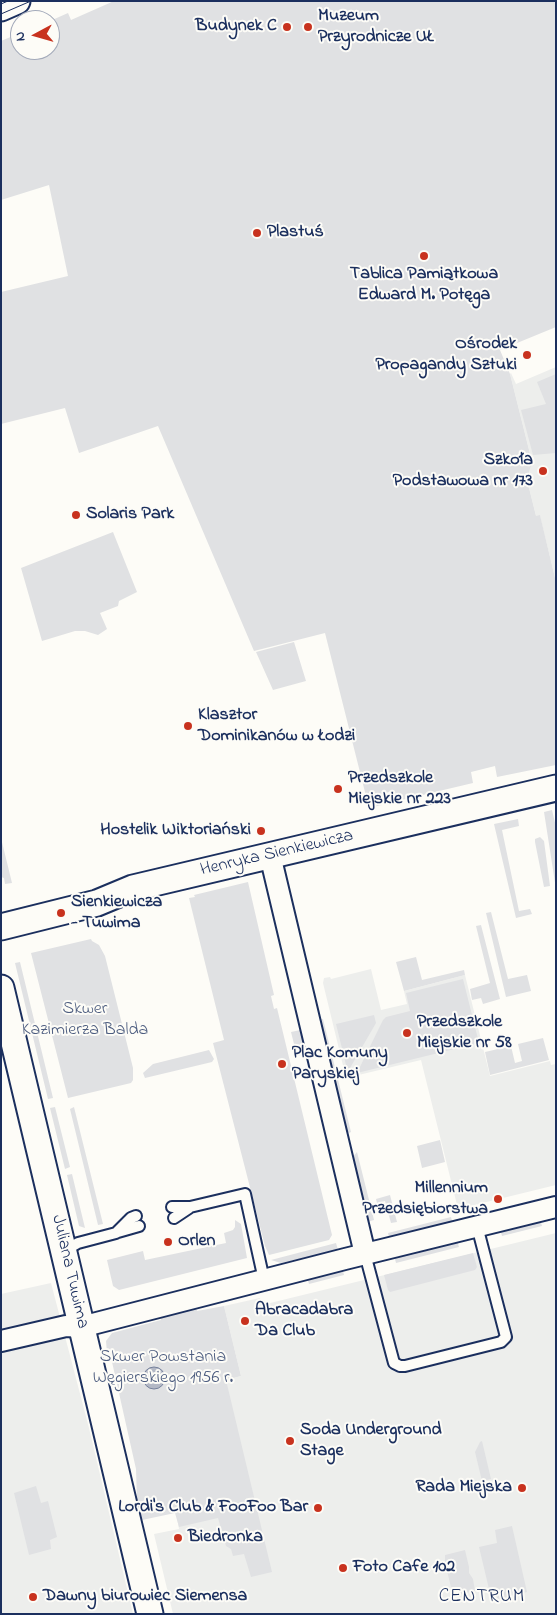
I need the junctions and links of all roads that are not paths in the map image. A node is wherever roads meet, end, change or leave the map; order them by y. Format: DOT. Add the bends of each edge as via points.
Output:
graph roads {
  1 [pos="17,1"];
  2 [pos="1,8"];
  3 [pos="556,788"];
  4 [pos="270,855"];
  5 [pos="1,927"];
  6 [pos="1,988"];
  7 [pos="556,1207"];
  8 [pos="173,1212"];
  9 [pos="136,1216"];
  10 [pos="139,1226"];
  11 [pos="478,1226"];
  12 [pos="116,1233"];
  13 [pos="365,1254"];
  14 [pos="65,1256"];
  15 [pos="264,1280"];
  16 [pos="81,1327"];
  17 [pos="1,1341"];
  18 [pos="150,1614"];
  1 -- 2 [label="street"];
  3 -- 4 [label="street, Henryka Sienkiewicza"];
  4 -- 5 [label="street, Henryka Sienkiewicza" via="133,888 97,903"];
  4 -- 13 [label="street"];
  6 -- 14 [label="street, Juliana Tuwima"];
  7 -- 11 [label="street"];
  8 -- 15 [label="lane" via="245,1194"];
  9 -- 12 [label="lane"];
  10 -- 12 [label="lane"];
  11 -- 13 [label="street"];
  11 -- 13 [label="lane" via="506,1337 501,1342 406,1366 394,1363"];
  12 -- 14 [label="lane" via="78,1243"];
  13 -- 15 [label="street"];
  14 -- 16 [label="street, Juliana Tuwima"];
  15 -- 16 [label="street"];
  16 -- 17 [label="street" via="66,1326"];
  16 -- 18 [label="street, Juliana Tuwima"];
}
